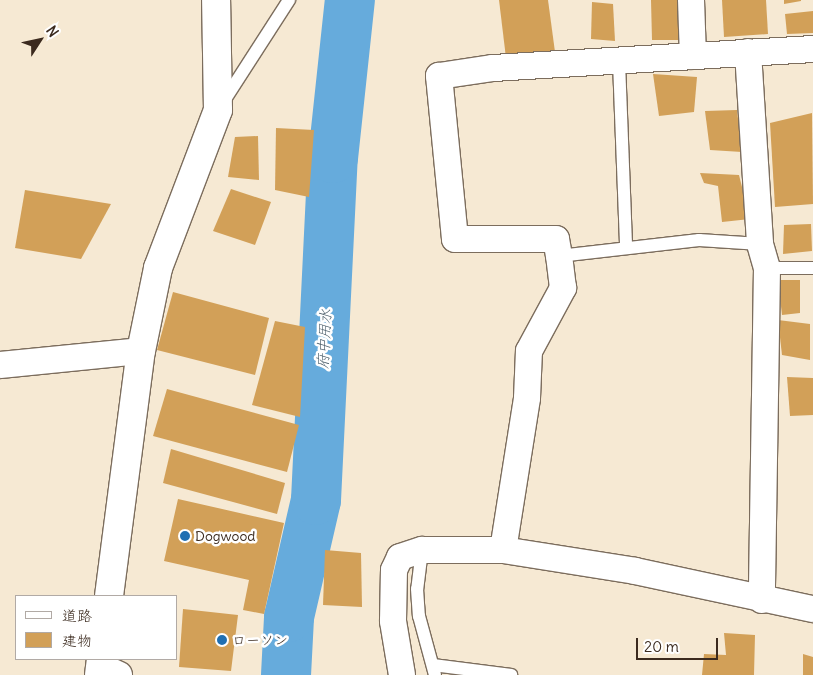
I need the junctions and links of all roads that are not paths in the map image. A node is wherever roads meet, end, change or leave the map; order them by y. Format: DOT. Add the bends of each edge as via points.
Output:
graph roads {
  1 [pos="216,0"];
  2 [pos="289,0"];
  3 [pos="691,0"];
  4 [pos="813,49"];
  5 [pos="748,52"];
  6 [pos="693,56"];
  7 [pos="619,62"];
  8 [pos="218,110"];
  9 [pos="626,247"];
  10 [pos="560,256"];
  11 [pos="764,256"];
  12 [pos="813,268"];
  13 [pos="141,351"];
  14 [pos="0,364"];
  15 [pos="422,550"];
  16 [pos="503,550"];
  17 [pos="109,595"];
  18 [pos="762,600"];
  19 [pos="813,609"];
  20 [pos="434,670"];
  21 [pos="402,675"];
  22 [pos="512,675"];
  1 -- 8 [label="street"];
  2 -- 8 [label="lane"];
  3 -- 6 [label="street"];
  4 -- 5 [label="street"];
  5 -- 6 [label="street"];
  5 -- 11 [label="street"];
  6 -- 7 [label="street"];
  7 -- 9 [label="lane"];
  7 -- 10 [label="street" via="493,68 440,76 455,239 556,240"];
  8 -- 13 [label="street" via="158,268"];
  9 -- 10 [label="lane"];
  9 -- 11 [label="lane" via="699,240"];
  10 -- 16 [label="street" via="563,288 529,351 527,398"];
  11 -- 12 [label="lane"];
  11 -- 18 [label="street"];
  13 -- 14 [label="street"];
  13 -- 17 [label="street"];
  15 -- 16 [label="street"];
  15 -- 20 [label="lane" via="417,589 419,616"];
  15 -- 21 [label="street" via="400,557 394,570 392,621"];
  16 -- 18 [label="street" via="635,571"];
  18 -- 19 [label="street"];
  20 -- 22 [label="lane"];
}
